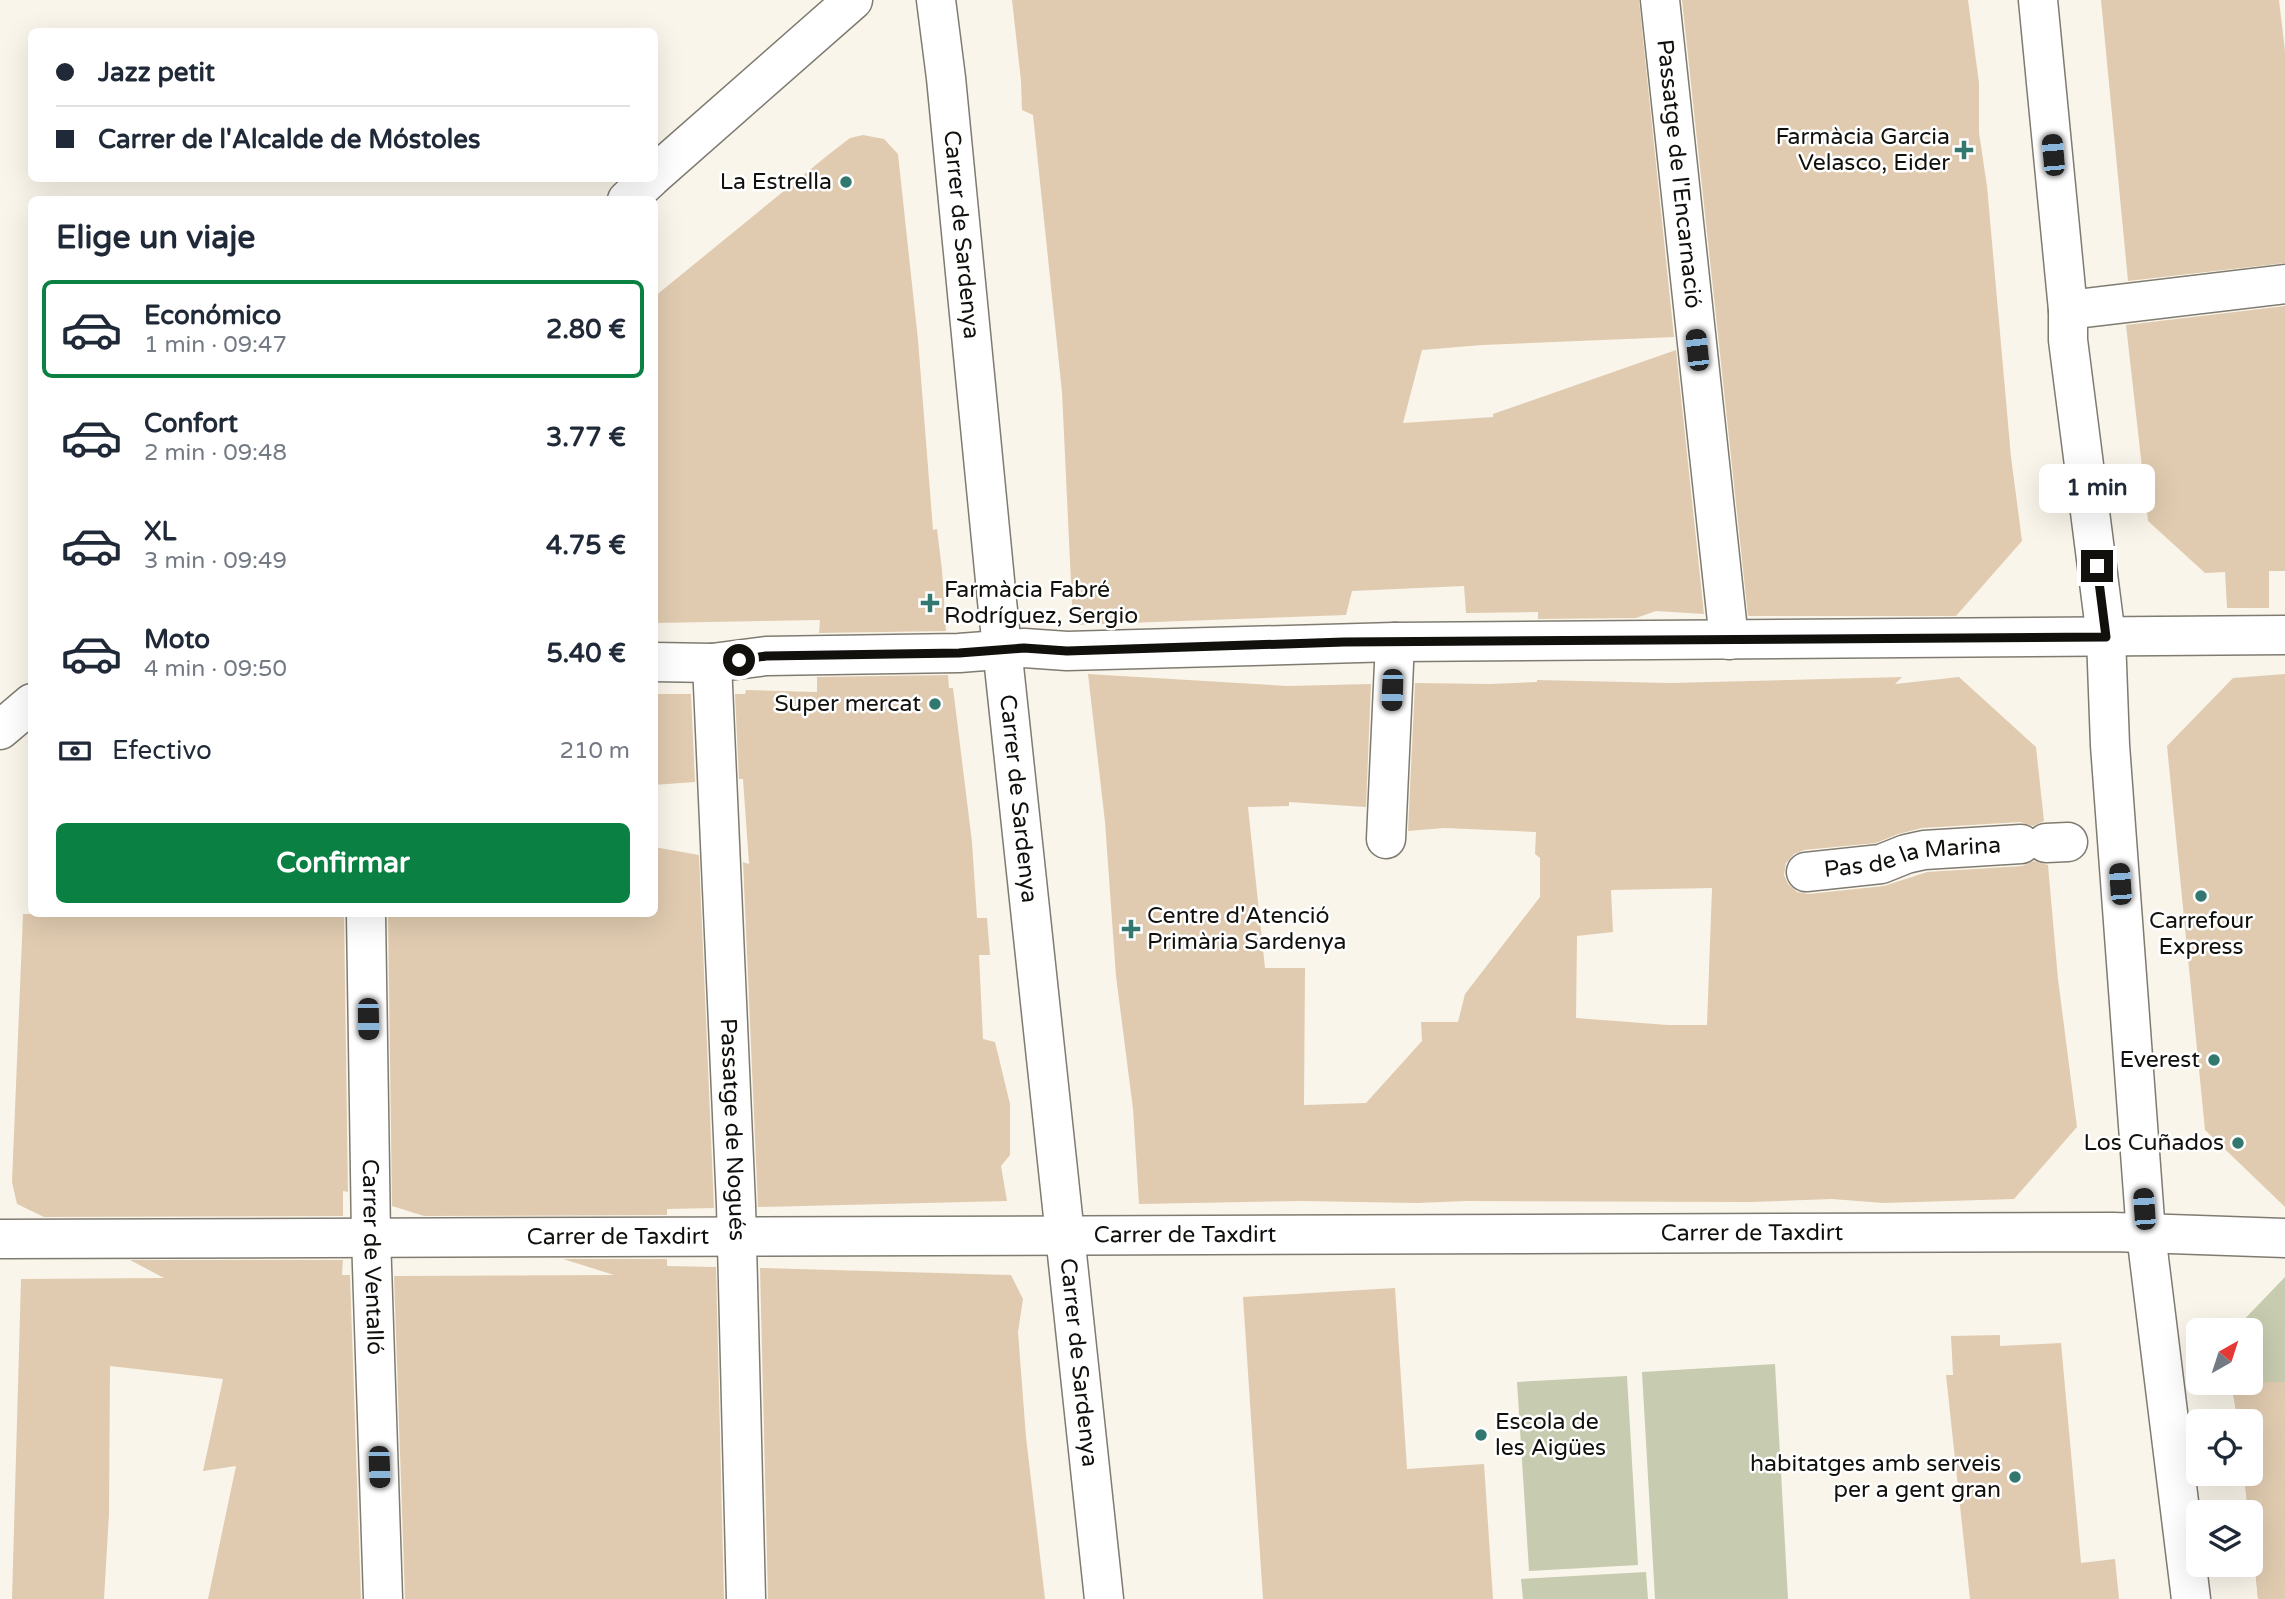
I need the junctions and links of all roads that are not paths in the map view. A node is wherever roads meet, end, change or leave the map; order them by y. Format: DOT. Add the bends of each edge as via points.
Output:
graph roads {
  1 [pos="853,0"];
  2 [pos="936,0"];
  3 [pos="1660,0"];
  4 [pos="2038,0"];
  5 [pos="658,173"];
  6 [pos="647,182"];
  7 [pos="632,196"];
  8 [pos="2285,284"];
  9 [pos="2068,310"];
  10 [pos="2285,635"];
  11 [pos="2106,637"];
  12 [pos="1729,640"];
  13 [pos="1395,642"];
  14 [pos="1002,650"];
  15 [pos="658,662"];
  16 [pos="712,663"];
  17 [pos="1386,839"];
  18 [pos="2045,843"];
  19 [pos="1805,872"];
  20 [pos="366,917"];
  21 [pos="2146,1234"];
  22 [pos="371,1236"];
  23 [pos="1066,1236"];
  24 [pos="736,1237"];
  25 [pos="2285,1238"];
  26 [pos="0,1239"];
  27 [pos="383,1599"];
  28 [pos="746,1599"];
  29 [pos="1104,1599"];
  30 [pos="2190,1599"];
  1 -- 5 [label="street"];
  2 -- 14 [label="street, Carrer de Sardenya"];
  3 -- 12 [label="street, Passatge de l'Encarnació"];
  4 -- 9 [label="street"];
  6 -- 7 [label="street"];
  8 -- 9 [label="street"];
  9 -- 11 [label="street"];
  10 -- 11 [label="street"];
  11 -- 12 [label="street"];
  11 -- 21 [label="street"];
  12 -- 13 [label="street"];
  13 -- 14 [label="street"];
  13 -- 17 [label="street"];
  14 -- 16 [label="street" via="766,656"];
  14 -- 23 [label="street, Carrer de Sardenya"];
  15 -- 16 [label="street"];
  16 -- 24 [label="street, Passatge de Nogués"];
  18 -- 19 [label="street, Pas de la Marina" via="1924,850 1881,864"];
  20 -- 22 [label="street, Carrer de Ventalló"];
  21 -- 23 [label="street, Carrer de Taxdirt"];
  21 -- 25 [label="street, Carrer de Taxdirt"];
  21 -- 30 [label="street"];
  22 -- 24 [label="street, Carrer de Taxdirt"];
  22 -- 26 [label="street, Carrer de Taxdirt"];
  22 -- 27 [label="street, Carrer de Ventalló"];
  23 -- 24 [label="street, Carrer de Taxdirt"];
  23 -- 29 [label="street, Carrer de Sardenya"];
  24 -- 28 [label="street, Passatge de Nogués"];
}
